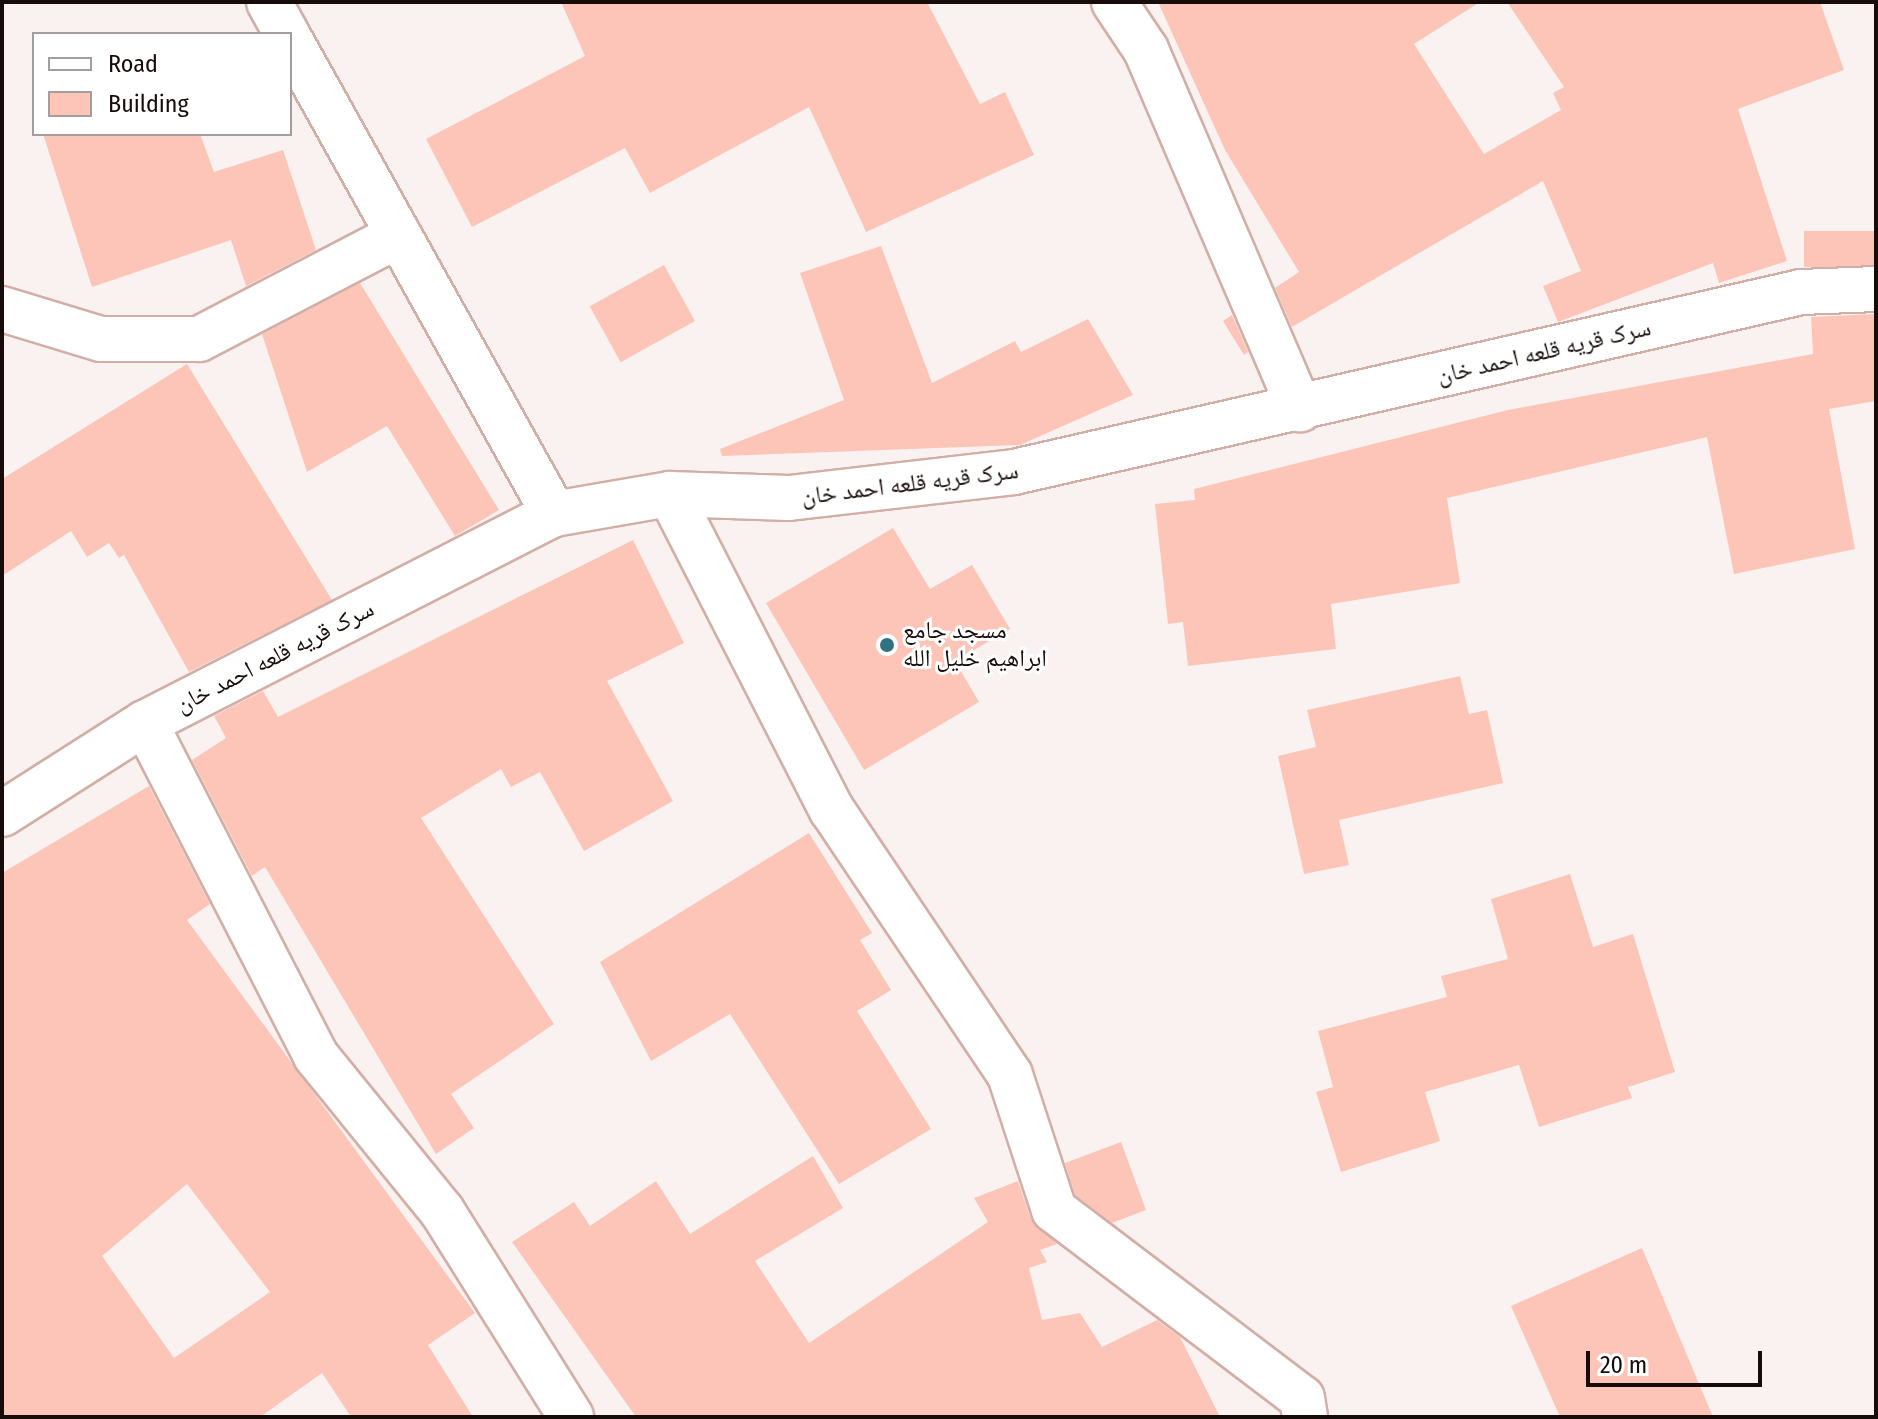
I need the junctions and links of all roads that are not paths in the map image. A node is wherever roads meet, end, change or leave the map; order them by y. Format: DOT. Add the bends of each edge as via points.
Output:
graph roads {
  1 [pos="269,2"];
  2 [pos="1114,2"];
  3 [pos="286,32"];
  4 [pos="292,44"];
  5 [pos="399,235"];
  6 [pos="1876,289"];
  7 [pos="2,309"];
  8 [pos="1300,409"];
  9 [pos="670,494"];
  10 [pos="554,514"];
  11 [pos="145,723"];
  12 [pos="2,814"];
  13 [pos="571,1417"];
  14 [pos="1305,1417"];
  1 -- 3 [label="street"];
  2 -- 8 [label="street" via="1146,50"];
  4 -- 5 [label="street"];
  5 -- 7 [label="street" via="199,339 101,339"];
  5 -- 10 [label="street"];
  6 -- 8 [label="street, سرک قریه قلعه احمد خان" via="1801,292"];
  8 -- 9 [label="street, سرک قریه قلعه احمد خان" via="1014,472 789,498"];
  9 -- 10 [label="street, سرک قریه قلعه احمد خان"];
  9 -- 14 [label="street" via="832,810 1010,1075 1054,1210 1302,1398"];
  10 -- 11 [label="street, سرک قریه قلعه احمد خان"];
  11 -- 12 [label="street, سرک قریه قلعه احمد خان"];
  11 -- 13 [label="street" via="316,1056 442,1211"];
}
